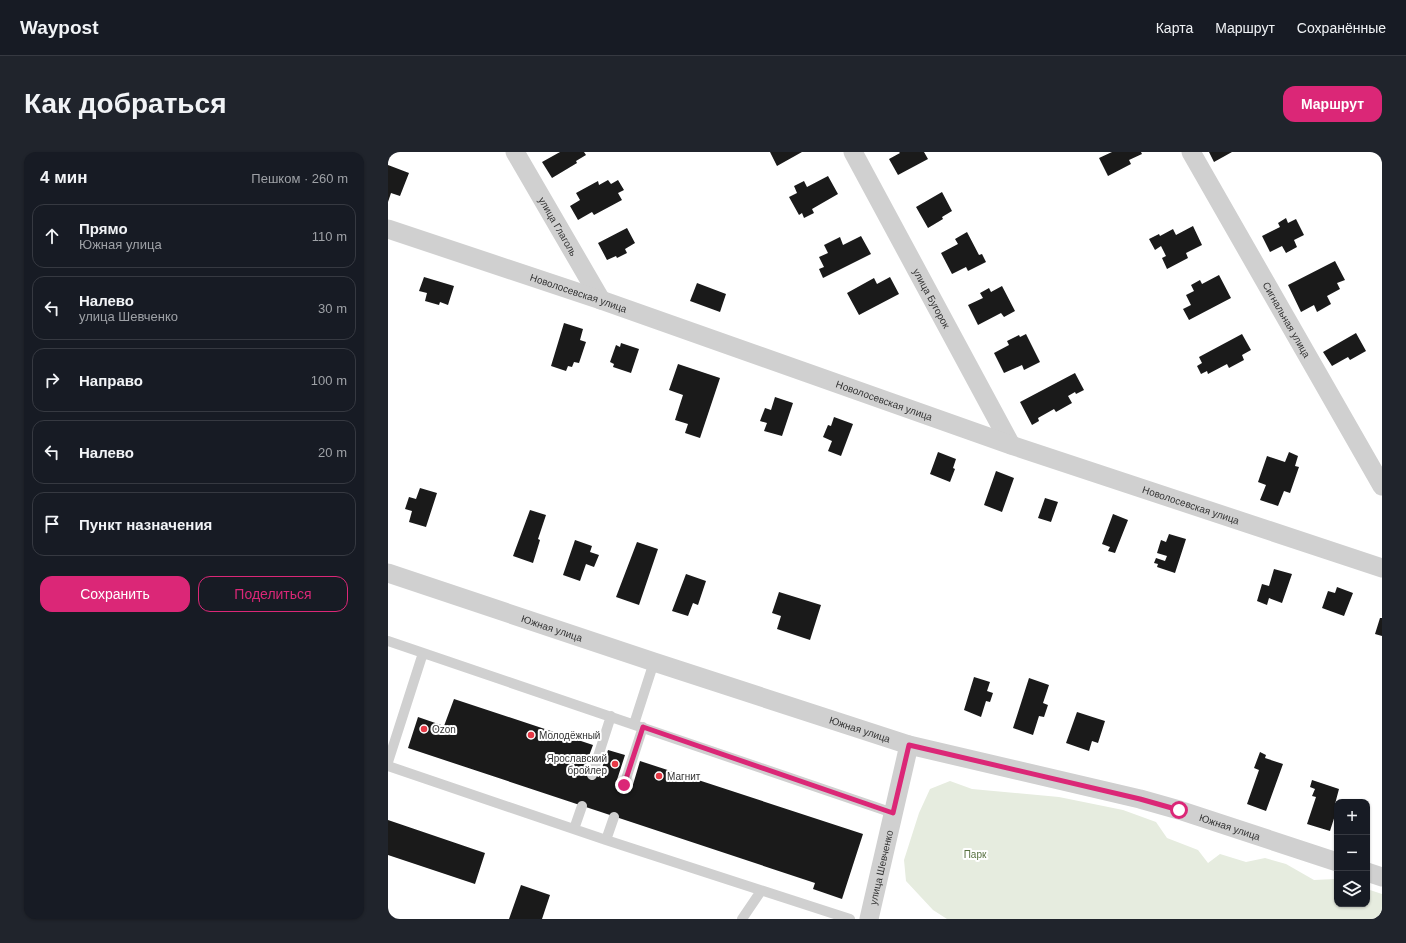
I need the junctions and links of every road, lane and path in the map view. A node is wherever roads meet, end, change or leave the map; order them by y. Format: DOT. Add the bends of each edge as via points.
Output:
graph roads {
  1 [pos="515,152"];
  2 [pos="852,152"];
  3 [pos="1191,152"];
  4 [pos="388,229"];
  5 [pos="601,300"];
  6 [pos="1011,445"];
  7 [pos="1382,486"];
  8 [pos="1382,568"];
  9 [pos="388,573"];
  10 [pos="388,641"];
  11 [pos="423,653"];
  12 [pos="654,662"];
  13 [pos="611,716"];
  14 [pos="638,725"];
  15 [pos="909,745"];
  16 [pos="388,762"];
  17 [pos="388,766"];
  18 [pos="592,775"];
  19 [pos="624,785"];
  20 [pos="582,806"];
  21 [pos="893,813"];
  22 [pos="614,816"];
  23 [pos="574,829"];
  24 [pos="606,840"];
  25 [pos="1334,861"];
  26 [pos="1370,873"];
  27 [pos="1382,877"];
  28 [pos="761,891"];
  29 [pos="742,919"];
  30 [pos="850,919"];
  31 [pos="869,919"];
  1 -- 5 [label="street, улица Глаголь"];
  2 -- 6 [label="street, улица Бугорок"];
  3 -- 7 [label="street, Сигнальная улица"];
  4 -- 5 [label="street, Новолосевская улица"];
  5 -- 6 [label="street, Новолосевская улица"];
  6 -- 8 [label="street, Новолосевская улица"];
  9 -- 12 [label="street, Южная улица"];
  10 -- 11 [label="lane"];
  11 -- 13 [label="lane"];
  11 -- 16 [label="lane"];
  12 -- 14 [label="lane"];
  12 -- 15 [label="street, Южная улица"];
  13 -- 14 [label="lane"];
  13 -- 18 [label="lane"];
  14 -- 19 [label="lane"];
  14 -- 21 [label="lane"];
  15 -- 21 [label="street, улица Шевченко"];
  15 -- 25 [label="street, Южная улица" via="1166,806"];
  17 -- 23 [label="lane"];
  20 -- 23 [label="lane"];
  21 -- 31 [label="street, улица Шевченко"];
  22 -- 24 [label="lane"];
  23 -- 24 [label="lane"];
  24 -- 28 [label="lane"];
  26 -- 27 [label="street"];
  28 -- 29 [label="lane"];
  28 -- 30 [label="lane"];
}
